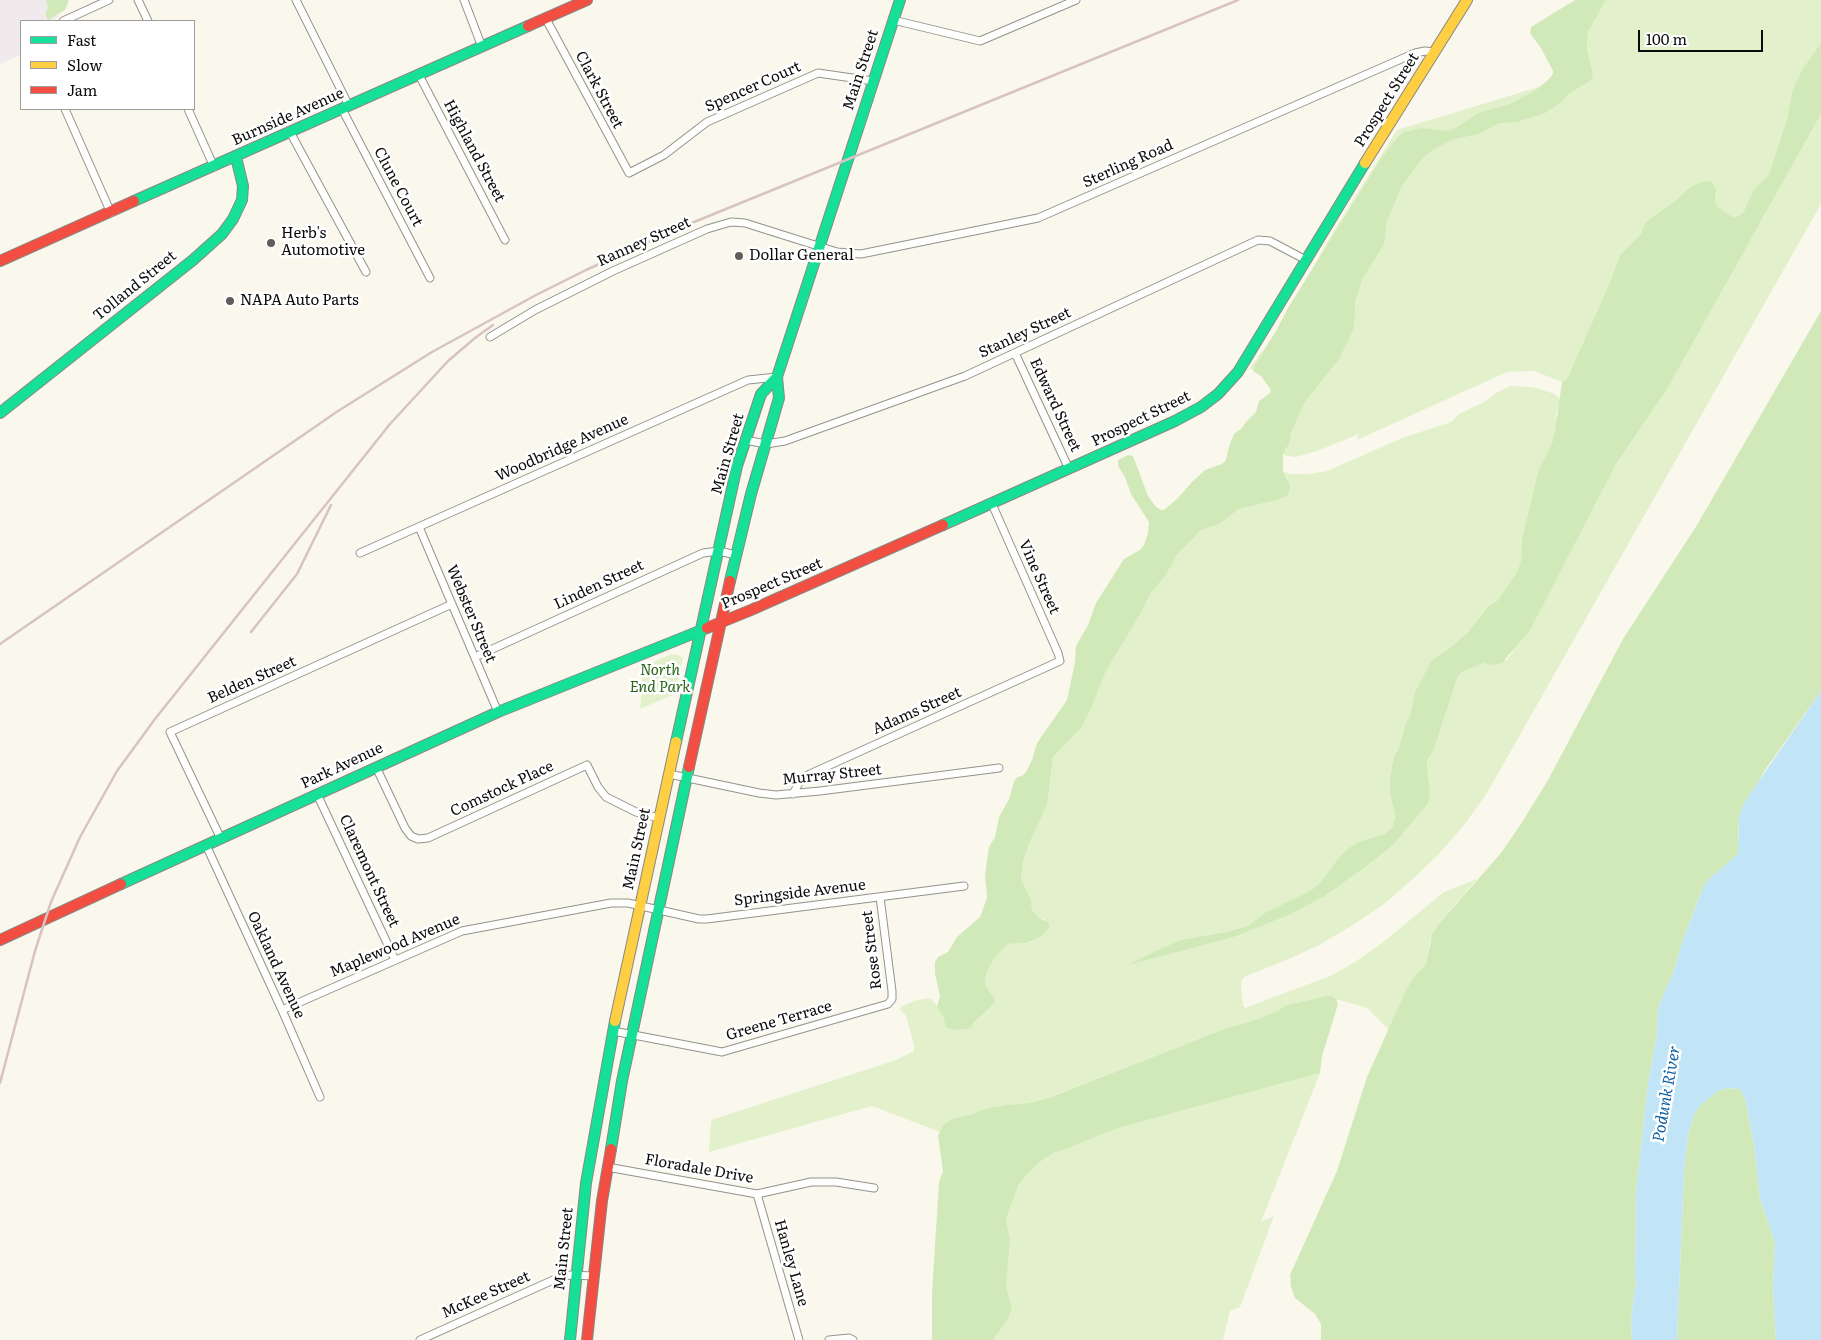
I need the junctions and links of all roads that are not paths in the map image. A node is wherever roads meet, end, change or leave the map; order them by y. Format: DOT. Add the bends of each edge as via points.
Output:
graph roads {
  1 [pos="109,0"];
  2 [pos="138,0"];
  3 [pos="296,0"];
  4 [pos="464,0"];
  5 [pos="587,0"];
  6 [pos="900,0"];
  7 [pos="1076,0"];
  8 [pos="1467,0"];
  9 [pos="546,18"];
  10 [pos="65,20"];
  11 [pos="148,20"];
  12 [pos="893,20"];
  13 [pos="482,47"];
  14 [pos="1434,52"];
  15 [pos="419,75"];
  16 [pos="873,81"];
  17 [pos="346,107"];
  18 [pos="65,110"];
  19 [pos="188,110"];
  20 [pos="290,132"];
  21 [pos="236,156"];
  22 [pos="214,167"];
  23 [pos="629,173"];
  24 [pos="111,212"];
  25 [pos="505,240"];
  26 [pos="820,246"];
  27 [pos="1306,260"];
  28 [pos="0,261"];
  29 [pos="366,272"];
  30 [pos="430,278"];
  31 [pos="490,337"];
  32 [pos="1015,353"];
  33 [pos="777,377"];
  34 [pos="0,413"];
  35 [pos="745,440"];
  36 [pos="766,444"];
  37 [pos="1069,469"];
  38 [pos="992,504"];
  39 [pos="419,527"];
  40 [pos="719,551"];
  41 [pos="360,553"];
  42 [pos="736,555"];
  43 [pos="452,604"];
  44 [pos="720,622"];
  45 [pos="701,630"];
  46 [pos="475,657"];
  47 [pos="1060,661"];
  48 [pos="498,712"];
  49 [pos="376,767"];
  50 [pos="999,768"];
  51 [pos="669,774"];
  52 [pos="686,778"];
  53 [pos="318,794"];
  54 [pos="793,794"];
  55 [pos="659,818"];
  56 [pos="221,839"];
  57 [pos="206,845"];
  58 [pos="964,886"];
  59 [pos="880,896"];
  60 [pos="640,906"];
  61 [pos="659,910"];
  62 [pos="0,940"];
  63 [pos="395,960"];
  64 [pos="892,999"];
  65 [pos="282,1010"];
  66 [pos="613,1031"];
  67 [pos="631,1034"];
  68 [pos="320,1098"];
  69 [pos="607,1167"];
  70 [pos="874,1188"];
  71 [pos="757,1194"];
  72 [pos="575,1275"];
  73 [pos="593,1276"];
  74 [pos="420,1340"];
  75 [pos="570,1340"];
  76 [pos="587,1340"];
  77 [pos="799,1340"];
  78 [pos="829,1340"];
  79 [pos="853,1340"];
  1 -- 10 [label="street"];
  2 -- 11 [label="street"];
  3 -- 17 [label="street, Clune Court"];
  4 -- 13 [label="street"];
  5 -- 9 [label="main road, Burnside Avenue"];
  6 -- 12 [label="main road, Main Street"];
  7 -- 12 [label="street" via="980,41"];
  8 -- 14 [label="main road, Prospect Street"];
  9 -- 13 [label="main road, Burnside Avenue"];
  9 -- 23 [label="street, Clark Street"];
  12 -- 16 [label="main road, Main Street"];
  13 -- 15 [label="main road, Burnside Avenue"];
  14 -- 26 [label="street, Sterling Road" via="1415,53 1038,218 869,253 845,253"];
  14 -- 27 [label="main road, Prospect Street"];
  15 -- 17 [label="main road, Burnside Avenue"];
  15 -- 25 [label="street, Highland Street"];
  16 -- 23 [label="street, Spencer Court" via="818,73 707,122 664,155"];
  16 -- 26 [label="main road, Main Street"];
  17 -- 20 [label="main road, Burnside Avenue"];
  17 -- 30 [label="street, Clune Court"];
  18 -- 24 [label="street"];
  19 -- 22 [label="street"];
  20 -- 21 [label="main road, Burnside Avenue"];
  20 -- 29 [label="street"];
  21 -- 22 [label="main road, Burnside Avenue"];
  21 -- 34 [label="main road, Tolland Street" via="244,186 242,200 222,234"];
  22 -- 24 [label="main road, Burnside Avenue"];
  24 -- 28 [label="main road, Burnside Avenue"];
  26 -- 31 [label="street, Ranney Street" via="745,223 718,225 597,278"];
  26 -- 33 [label="main road, Main Street"];
  27 -- 32 [label="street, Stanley Street" via="1270,241 1258,240"];
  27 -- 37 [label="main road, Prospect Street" via="1238,372 1218,394 1190,414"];
  32 -- 36 [label="street, Stanley Street" via="938,386 786,441"];
  32 -- 37 [label="street, Edward Street"];
  33 -- 35 [label="main road, Main Street" via="761,394"];
  33 -- 36 [label="main road, Main Street" via="779,398"];
  33 -- 39 [label="street, Woodbridge Avenue" via="748,380"];
  35 -- 36 [label="street, Stanley Street"];
  35 -- 40 [label="main road, Main Street"];
  36 -- 42 [label="main road, Main Street"];
  37 -- 38 [label="main road, Prospect Street"];
  38 -- 44 [label="main road, Prospect Street"];
  38 -- 47 [label="street, Vine Street"];
  39 -- 41 [label="street, Woodbridge Avenue"];
  39 -- 43 [label="street, Webster Street"];
  40 -- 42 [label="street, Linden Street"];
  40 -- 45 [label="main road, Main Street"];
  40 -- 46 [label="street, Linden Street" via="703,553"];
  42 -- 44 [label="main road, Main Street"];
  43 -- 46 [label="street, Webster Street"];
  43 -- 56 [label="street, Belden Street" via="170,732"];
  44 -- 45 [label="main road, Prospect Street"];
  44 -- 52 [label="main road, Main Street"];
  45 -- 48 [label="main road, Park Avenue"];
  45 -- 51 [label="main road, Main Street"];
  46 -- 48 [label="street, Webster Street"];
  47 -- 54 [label="street, Adams Street" via="810,774 801,779"];
  48 -- 49 [label="main road, Park Avenue"];
  49 -- 53 [label="main road, Park Avenue"];
  49 -- 55 [label="street, Comstock Place" via="405,828 418,840 587,765 606,797 636,812"];
  50 -- 54 [label="street, Murray Street"];
  51 -- 52 [label="street, Murray Street"];
  51 -- 55 [label="main road, Main Street"];
  52 -- 54 [label="street, Murray Street" via="760,794"];
  52 -- 61 [label="main road, Main Street"];
  53 -- 56 [label="main road, Park Avenue"];
  53 -- 63 [label="street, Claremont Street"];
  55 -- 60 [label="main road, Main Street"];
  56 -- 57 [label="main road, Park Avenue"];
  57 -- 62 [label="main road, Park Avenue"];
  57 -- 65 [label="street, Oakland Avenue"];
  58 -- 59 [label="street, Springside Avenue"];
  59 -- 61 [label="street, Springside Avenue" via="707,919"];
  59 -- 64 [label="street, Rose Street"];
  60 -- 61 [label="street, Springside Avenue"];
  60 -- 63 [label="street, Maplewood Avenue" via="611,903 472,928"];
  60 -- 66 [label="main road, Main Street"];
  61 -- 67 [label="main road, Main Street"];
  63 -- 65 [label="street, Maplewood Avenue"];
  64 -- 67 [label="street, Greene Terrace" via="880,1007 722,1052"];
  65 -- 68 [label="street, Oakland Avenue"];
  66 -- 67 [label="street, Greene Terrace"];
  66 -- 72 [label="main road, Main Street" via="590,1162"];
  67 -- 69 [label="main road, Main Street"];
  69 -- 71 [label="street, Floradale Drive"];
  69 -- 73 [label="main road, Main Street"];
  70 -- 71 [label="street, Floradale Drive" via="811,1182"];
  71 -- 77 [label="street, Hanley Lane"];
  72 -- 73 [label="street, McKee Street"];
  72 -- 74 [label="street, McKee Street" via="558,1277"];
  72 -- 75 [label="main road, Main Street"];
  73 -- 76 [label="main road, Main Street"];
  78 -- 79 [label="street"];
}
